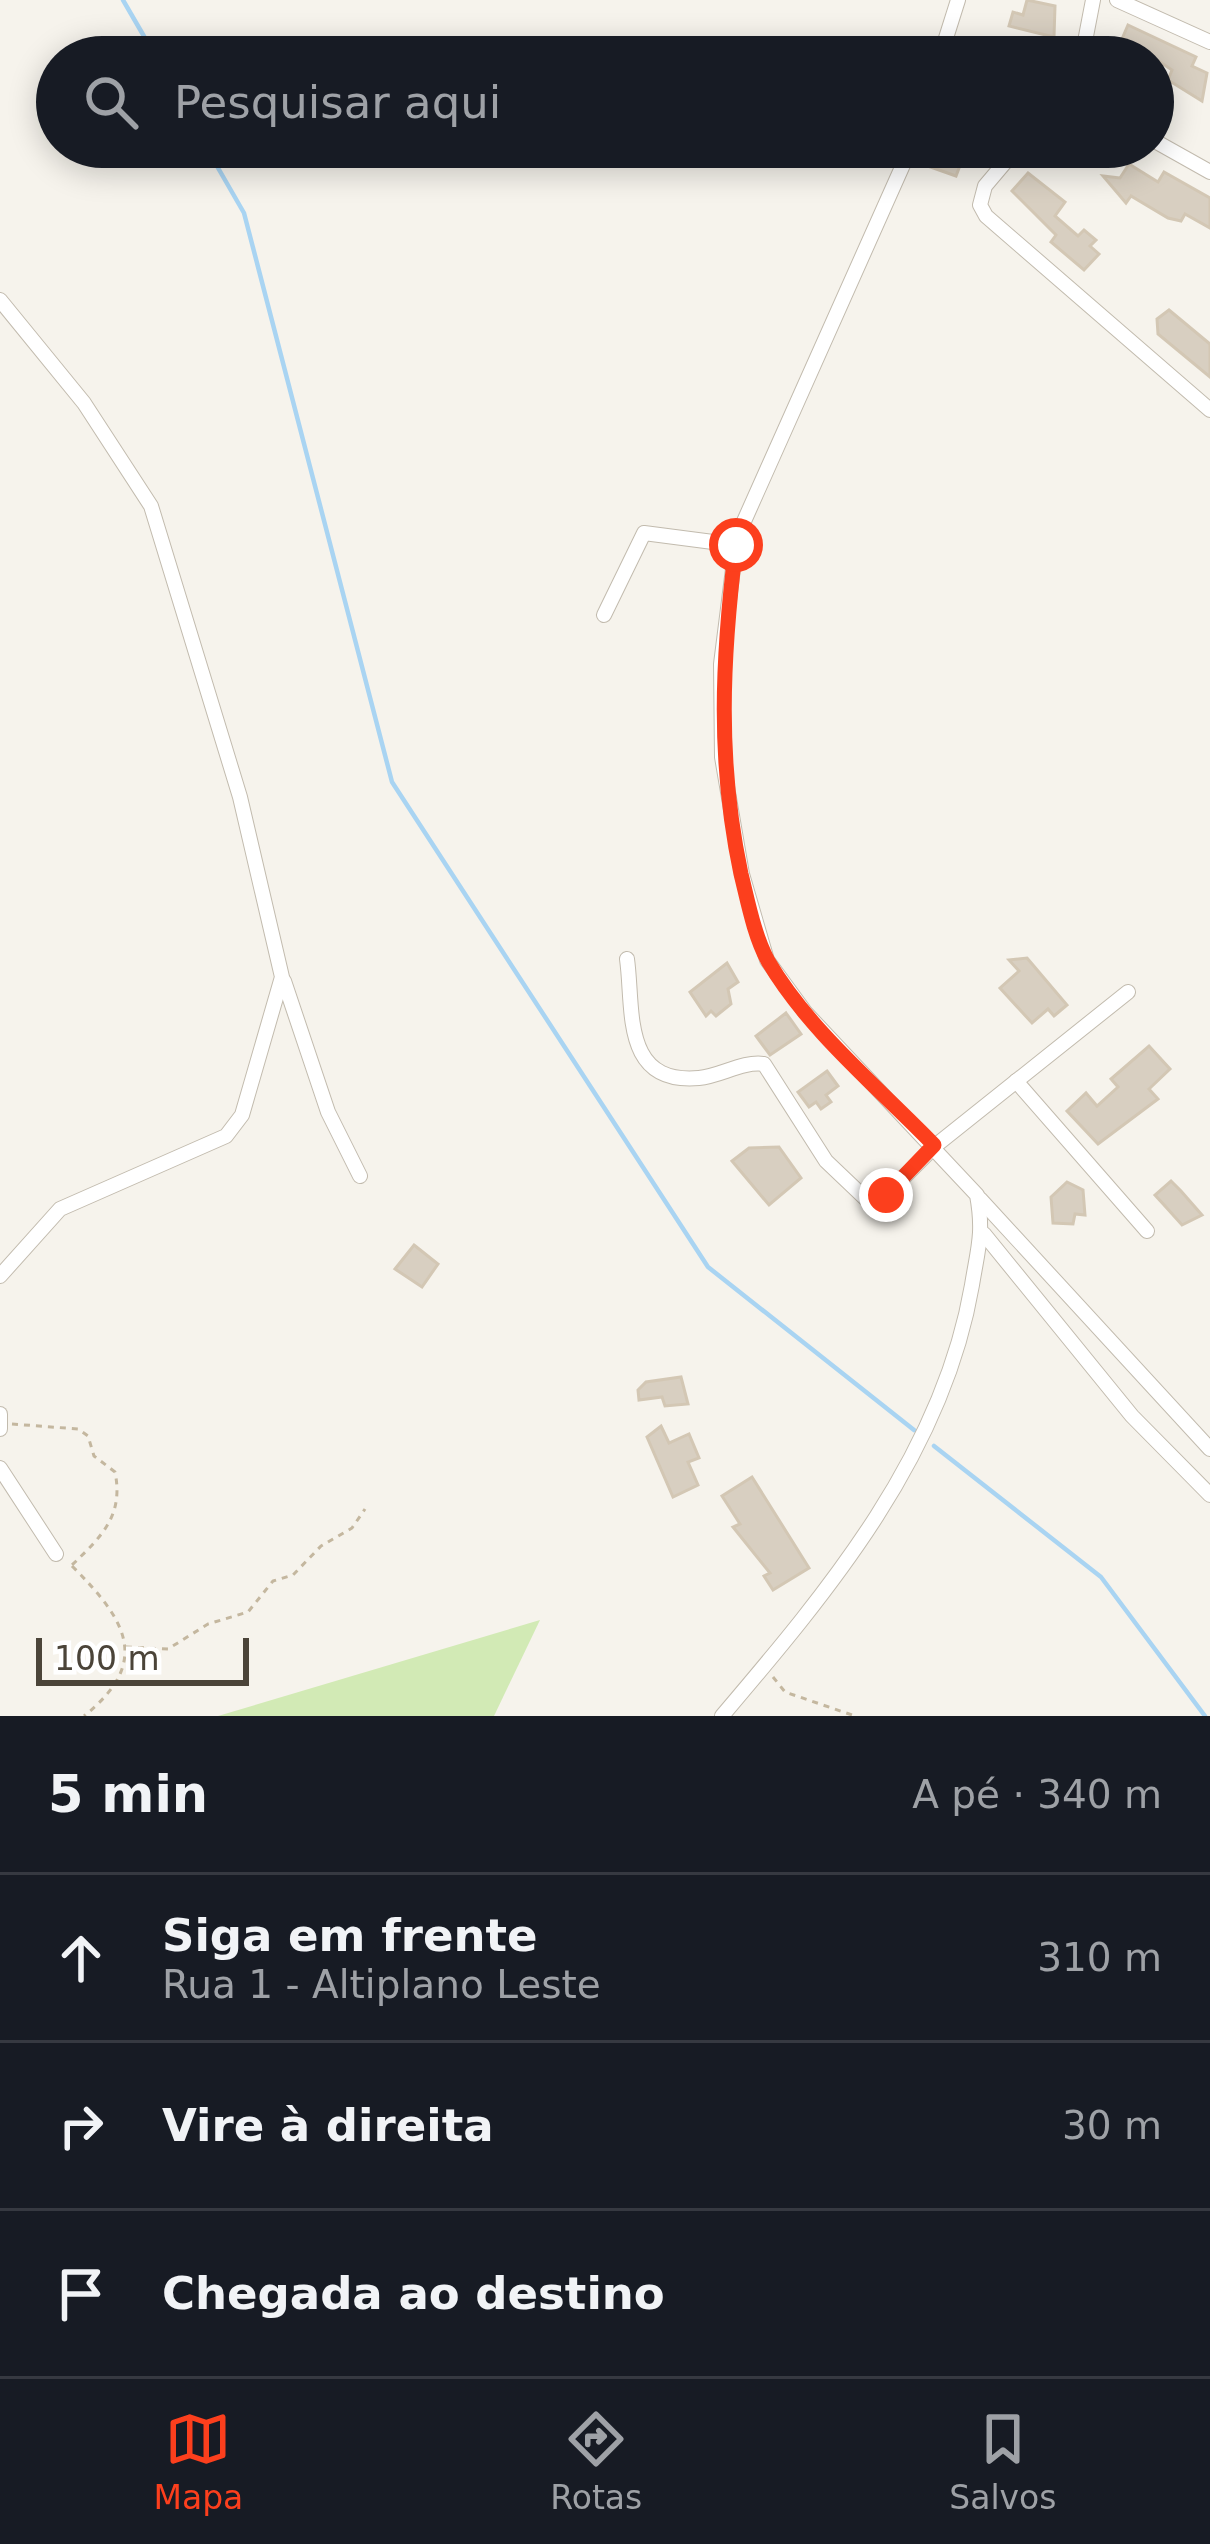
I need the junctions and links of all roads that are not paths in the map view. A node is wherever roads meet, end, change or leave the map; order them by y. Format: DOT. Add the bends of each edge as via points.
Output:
graph roads {
  1 [pos="958,0"];
  2 [pos="1093,0"];
  3 [pos="1117,0"];
  4 [pos="947,36"];
  5 [pos="1090,36"];
  6 [pos="1210,42"];
  7 [pos="1174,152"];
  8 [pos="902,168"];
  9 [pos="1000,168"];
  10 [pos="1210,172"];
  11 [pos="0,300"];
  12 [pos="1210,410"];
  13 [pos="736,545"];
  14 [pos="604,616"];
  15 [pos="627,959"];
  16 [pos="282,976"];
  17 [pos="1128,992"];
  18 [pos="1016,1081"];
  19 [pos="934,1145"];
  20 [pos="360,1176"];
  21 [pos="976,1195"];
  22 [pos="1148,1231"];
  23 [pos="984,1234"];
  24 [pos="0,1276"];
  25 [pos="1210,1449"];
  26 [pos="0,1468"];
  27 [pos="1210,1496"];
  28 [pos="56,1553"];
  29 [pos="722,1716"];
  1 -- 4 [label="street"];
  2 -- 5 [label="street"];
  3 -- 6 [label="street"];
  7 -- 10 [label="street"];
  8 -- 13 [label="street"];
  9 -- 12 [label="street" via="980,205 994,225"];
  11 -- 16 [label="street" via="84,403 151,506 240,797"];
  13 -- 14 [label="street" via="644,533"];
  13 -- 19 [label="street" via="721,664 722,757 751,916 767,960 806,1012"];
  15 -- 19 [label="street" via="630,1032 648,1062 696,1079 764,1064 826,1161 860,1197 886,1195"];
  16 -- 20 [label="street" via="328,1112"];
  16 -- 24 [label="street" via="235,1127 193,1155 60,1209"];
  17 -- 18 [label="street"];
  18 -- 19 [label="street"];
  18 -- 22 [label="street"];
  19 -- 21 [label="street"];
  21 -- 23 [label="street"];
  21 -- 25 [label="street"];
  23 -- 27 [label="street" via="1132,1416"];
  23 -- 29 [label="street" via="951,1380 913,1460"];
  26 -- 28 [label="street"];
}
